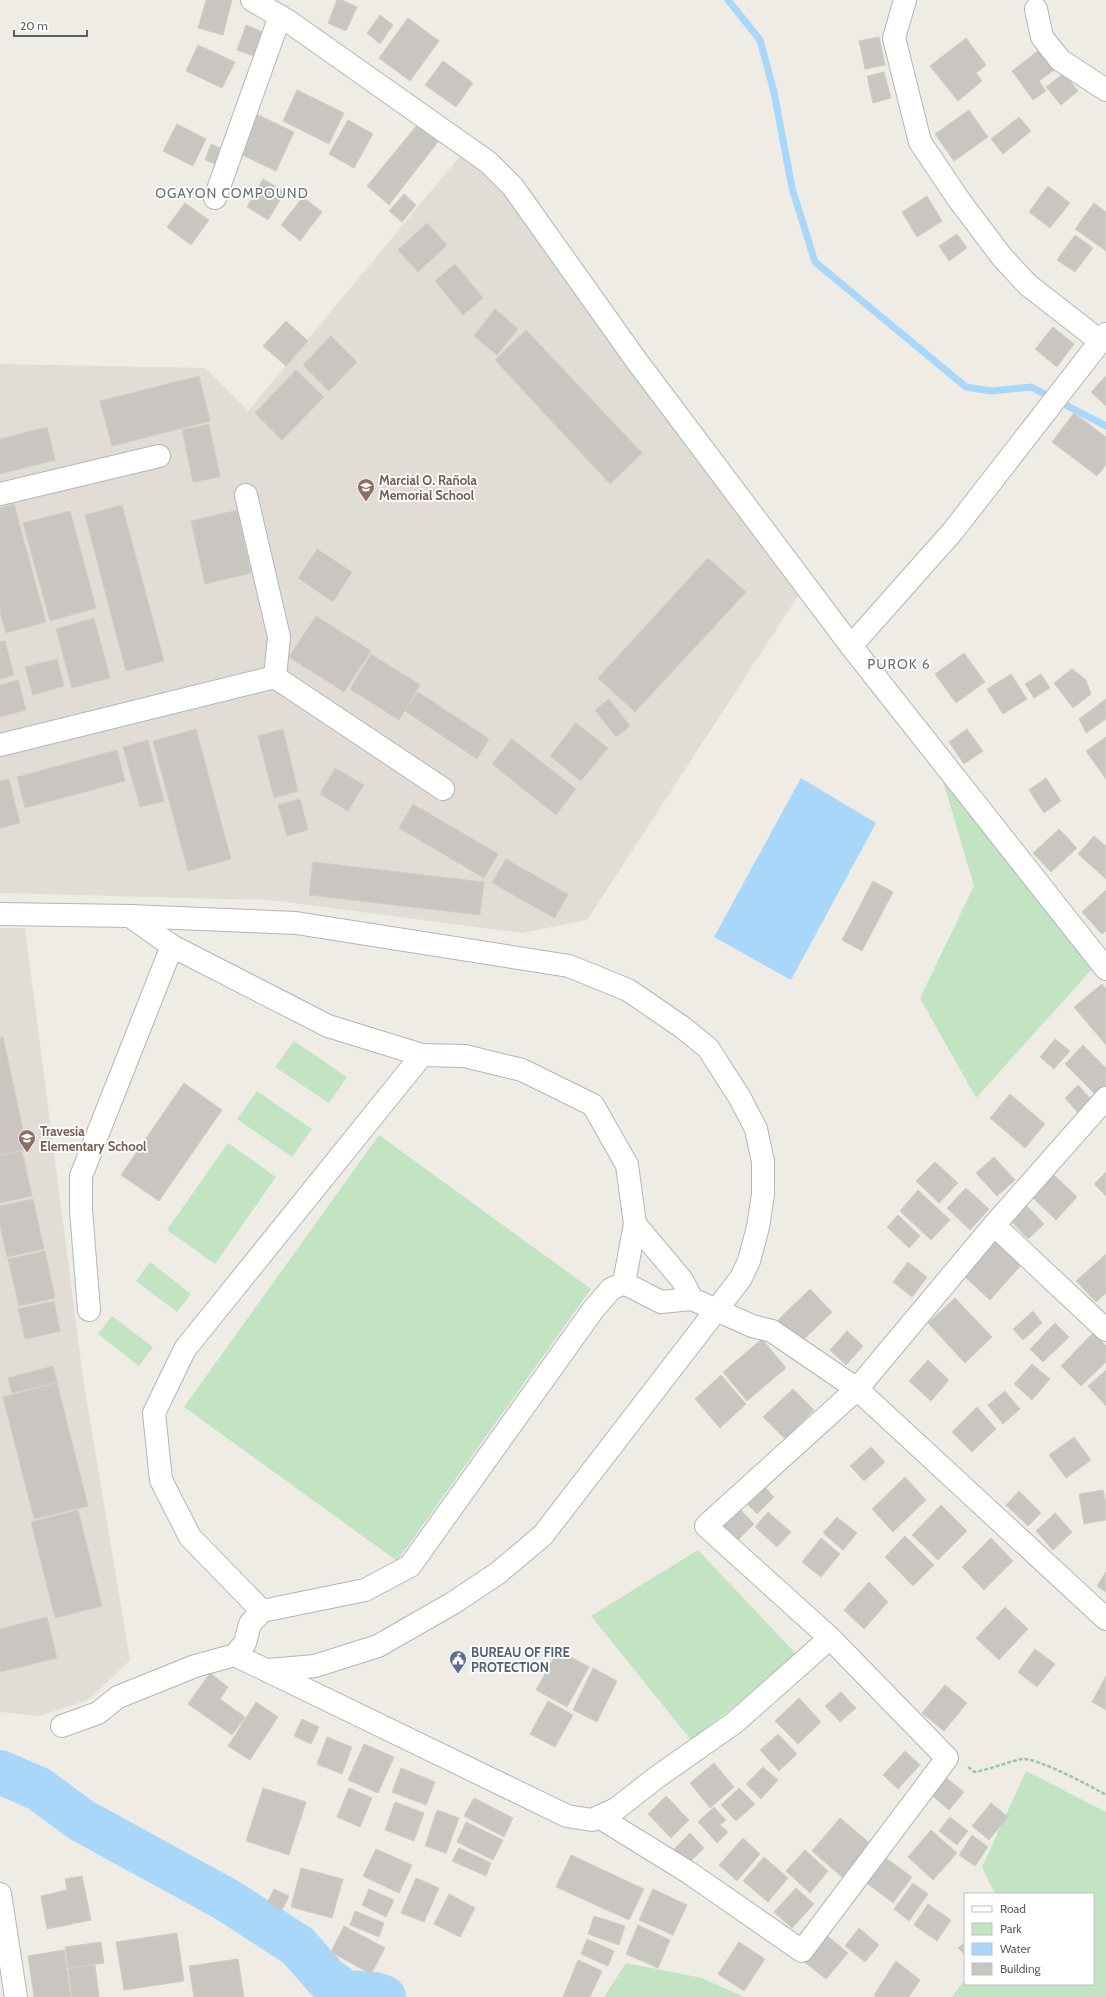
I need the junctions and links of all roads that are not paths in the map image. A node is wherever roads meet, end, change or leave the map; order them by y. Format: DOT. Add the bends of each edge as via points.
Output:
graph roads {
  1 [pos="252,0"];
  2 [pos="905,0"];
  3 [pos="1036,10"];
  4 [pos="280,16"];
  5 [pos="1106,90"];
  6 [pos="215,198"];
  7 [pos="1103,337"];
  8 [pos="159,456"];
  9 [pos="0,494"];
  10 [pos="246,496"];
  11 [pos="851,646"];
  12 [pos="275,677"];
  13 [pos="0,745"];
  14 [pos="443,789"];
  15 [pos="0,914"];
  16 [pos="130,916"];
  17 [pos="172,946"];
  18 [pos="1106,969"];
  19 [pos="422,1055"];
  20 [pos="1104,1103"];
  21 [pos="635,1224"];
  22 [pos="994,1225"];
  23 [pos="624,1283"];
  24 [pos="692,1299"];
  25 [pos="90,1310"];
  26 [pos="718,1311"];
  27 [pos="1106,1330"];
  28 [pos="857,1389"];
  29 [pos="262,1611"];
  30 [pos="1106,1619"];
  31 [pos="830,1638"];
  32 [pos="235,1655"];
  33 [pos="268,1670"];
  34 [pos="62,1726"];
  35 [pos="599,1817"];
  36 [pos="0,1894"];
  37 [pos="16,1997"];
  1 -- 4 [label="street"];
  2 -- 7 [label="street" via="894,38 920,142 1002,257 1028,285"];
  3 -- 5 [label="street" via="1042,37 1060,60"];
  4 -- 6 [label="street"];
  4 -- 11 [label="street" via="488,162 513,187 636,360"];
  7 -- 11 [label="street" via="954,531"];
  8 -- 9 [label="street"];
  10 -- 12 [label="street" via="279,637"];
  11 -- 18 [label="street"];
  12 -- 13 [label="street"];
  12 -- 14 [label="street"];
  15 -- 16 [label="street"];
  16 -- 17 [label="street"];
  16 -- 26 [label="street" via="296,923 569,966 628,990 682,1026 708,1048 740,1098 756,1129 763,1162 763,1194 749,1261 742,1278"];
  17 -- 19 [label="street" via="328,1026"];
  17 -- 25 [label="street" via="81,1176 81,1210"];
  19 -- 21 [label="street" via="465,1056 522,1070 593,1105 628,1165"];
  19 -- 29 [label="street" via="185,1349 154,1413 161,1480 190,1537"];
  20 -- 22 [label="street"];
  21 -- 23 [label="street"];
  21 -- 24 [label="street" via="682,1280"];
  22 -- 27 [label="street"];
  22 -- 28 [label="street"];
  23 -- 24 [label="street" via="662,1302"];
  23 -- 29 [label="street" via="611,1288 593,1310 410,1566 365,1590"];
  24 -- 26 [label="street"];
  26 -- 28 [label="street" via="752,1326 772,1331"];
  26 -- 33 [label="street" via="543,1535 498,1573 378,1646 315,1666"];
  28 -- 30 [label="street"];
  28 -- 31 [label="street" via="706,1526"];
  29 -- 32 [label="street" via="250,1624 245,1643"];
  31 -- 35 [label="street" via="734,1723 656,1777 616,1809"];
  31 -- 35 [label="street" via="947,1758 802,1951 688,1872"];
  32 -- 33 [label="street"];
  32 -- 34 [label="street" via="195,1666 125,1694 98,1713"];
  33 -- 35 [label="street" via="567,1816 592,1820"];
  36 -- 37 [label="street"];
}
